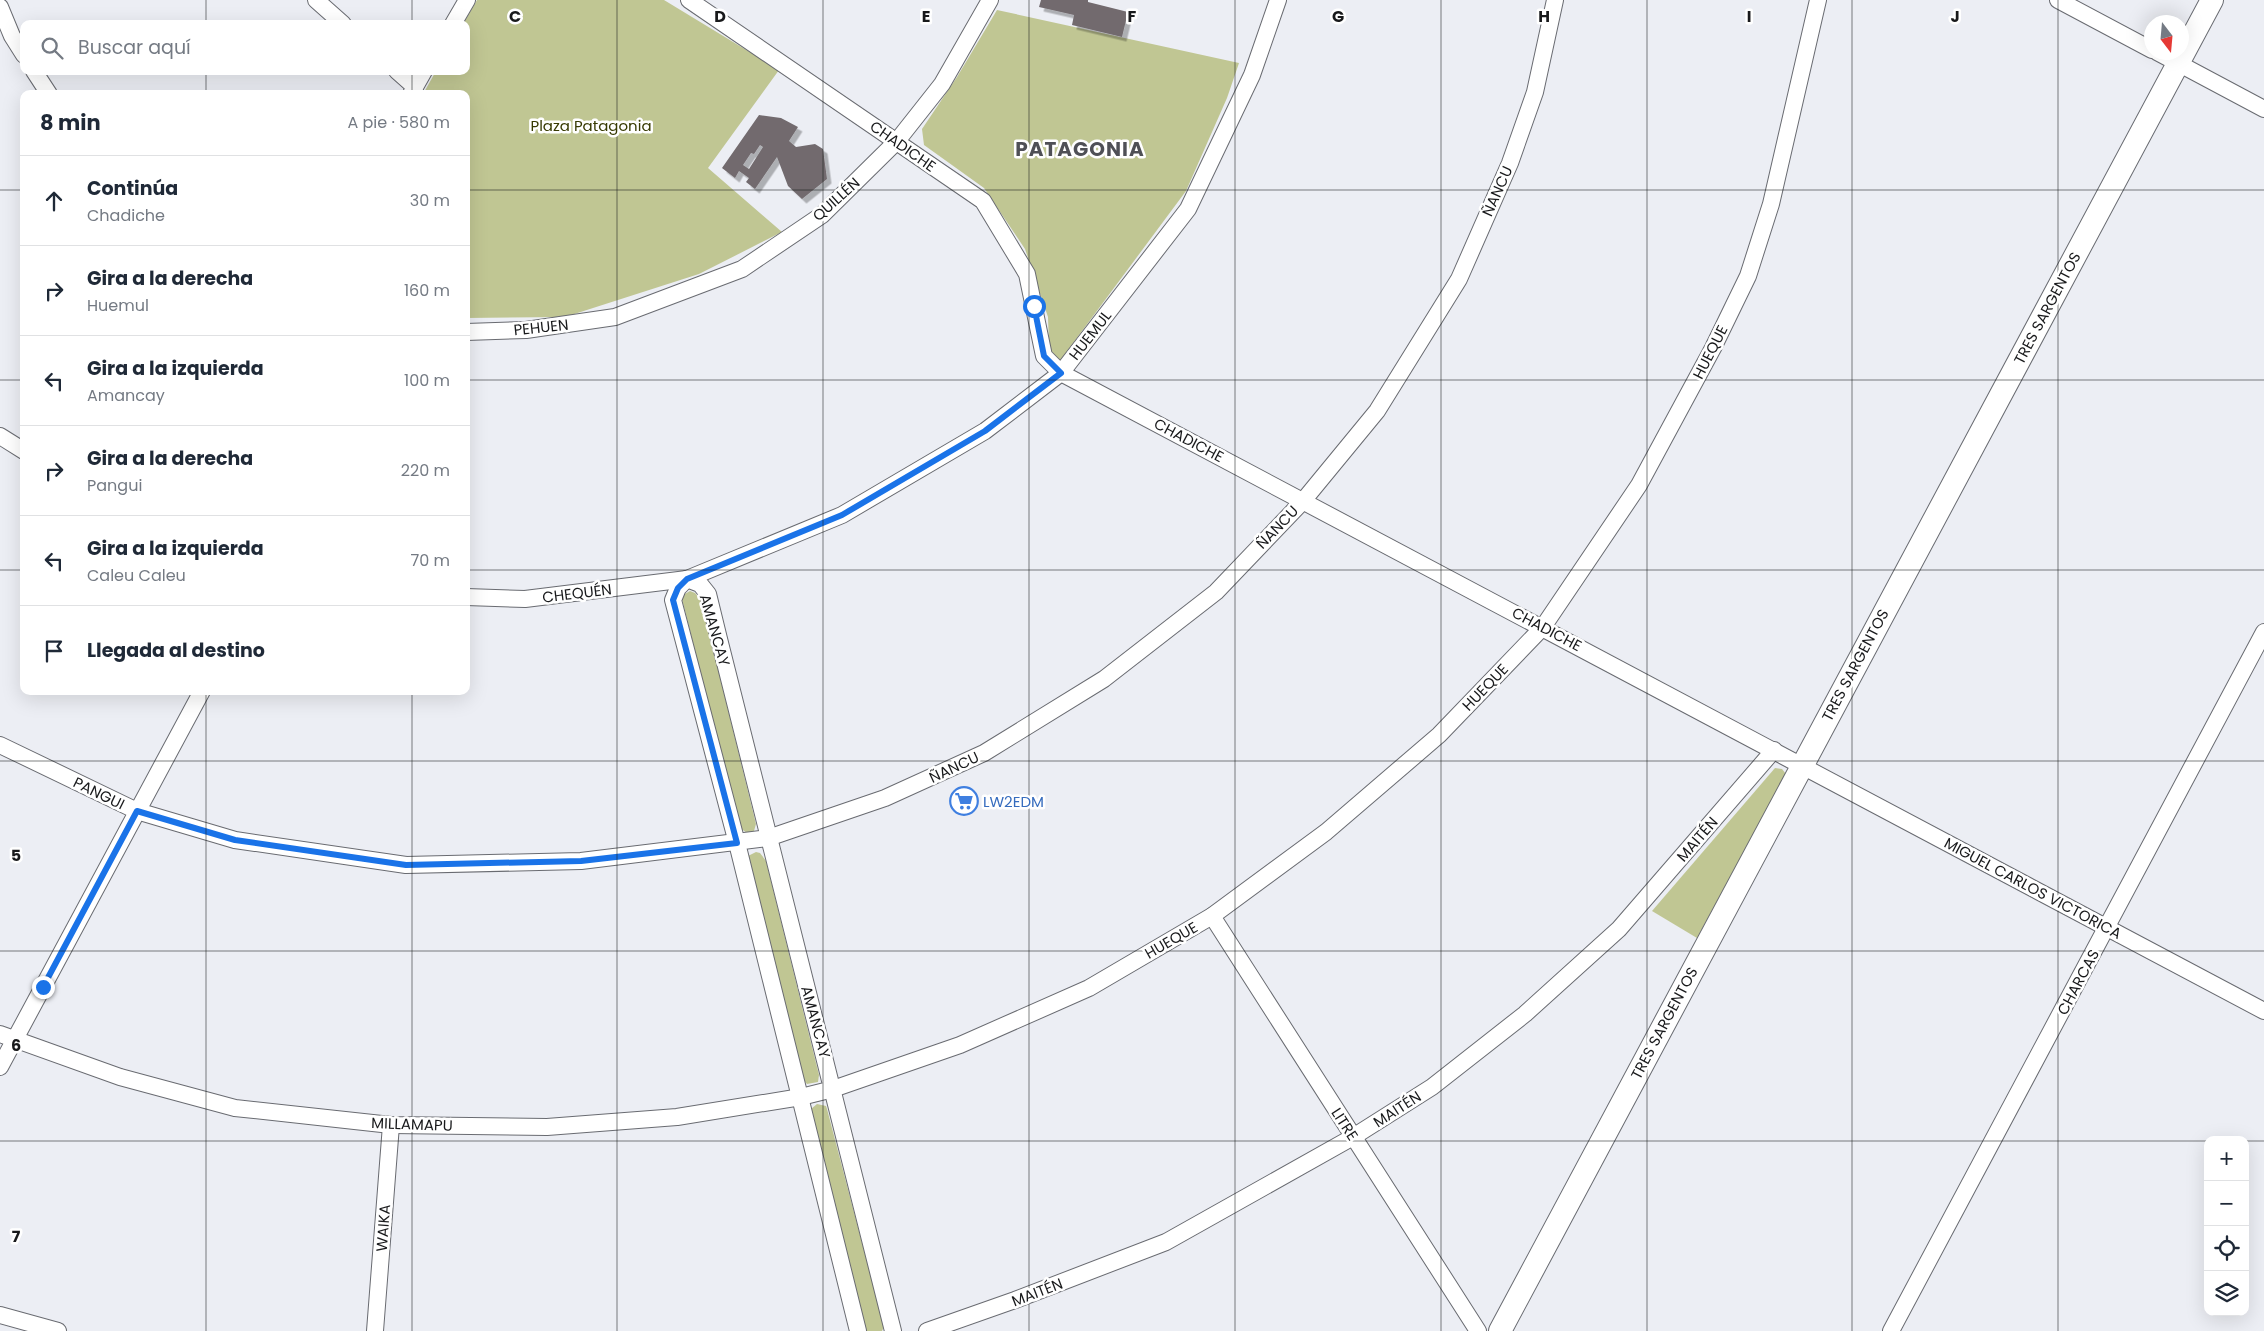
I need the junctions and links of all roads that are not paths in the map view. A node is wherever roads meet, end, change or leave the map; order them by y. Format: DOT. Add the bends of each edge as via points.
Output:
graph roads {
  1 [pos="316,0"];
  2 [pos="467,0"];
  3 [pos="689,0"];
  4 [pos="990,0"];
  5 [pos="1278,0"];
  6 [pos="1555,0"];
  7 [pos="1818,0"];
  8 [pos="2058,0"];
  9 [pos="2212,0"];
  10 [pos="0,7"];
  11 [pos="338,20"];
  12 [pos="455,20"];
  13 [pos="2144,46"];
  14 [pos="20,49"];
  15 [pos="2171,60"];
  16 [pos="2178,64"];
  17 [pos="37,75"];
  18 [pos="400,75"];
  19 [pos="422,75"];
  20 [pos="46,90"];
  21 [pos="413,90"];
  22 [pos="2264,109"];
  23 [pos="897,142"];
  24 [pos="616,317"];
  25 [pos="470,332"];
  26 [pos="1061,373"];
  27 [pos="0,436"];
  28 [pos="20,448"];
  29 [pos="1303,501"];
  30 [pos="687,579"];
  31 [pos="470,597"];
  32 [pos="1543,627"];
  33 [pos="2264,632"];
  34 [pos="200,695"];
  35 [pos="0,745"];
  36 [pos="1774,750"];
  37 [pos="1802,766"];
  38 [pos="137,811"];
  39 [pos="768,838"];
  40 [pos="737,843"];
  41 [pos="1212,916"];
  42 [pos="2107,927"];
  43 [pos="2264,1012"];
  44 [pos="7,1037"];
  45 [pos="0,1067"];
  46 [pos="833,1089"];
  47 [pos="800,1097"];
  48 [pos="391,1125"];
  49 [pos="1353,1137"];
  50 [pos="0,1315"];
  51 [pos="58,1331"];
  52 [pos="375,1331"];
  53 [pos="858,1331"];
  54 [pos="893,1331"];
  55 [pos="927,1331"];
  56 [pos="1478,1331"];
  57 [pos="1500,1331"];
  58 [pos="1891,1331"];
  1 -- 11 [label="street"];
  2 -- 12 [label="street"];
  3 -- 23 [label="street, CHADICHE"];
  4 -- 23 [label="street, QUILLÉN" via="942,84"];
  5 -- 26 [label="street, HUEMUL" via="1252,75 1188,209"];
  6 -- 29 [label="street, ÑANCU" via="1534,92 1510,163 1459,278 1377,411"];
  7 -- 32 [label="street, HUEQUE" via="1771,204 1748,276 1639,485"];
  8 -- 13 [label="street"];
  9 -- 16 [label="street, TRES SARGENTOS"];
  10 -- 14 [label="street"];
  15 -- 16 [label="street"];
  16 -- 22 [label="street"];
  16 -- 37 [label="street, TRES SARGENTOS"];
  17 -- 20 [label="street"];
  18 -- 21 [label="street"];
  19 -- 21 [label="street"];
  23 -- 24 [label="street, QUILLÉN" via="822,215 742,269"];
  23 -- 26 [label="street, CHADICHE" via="982,201 1027,274 1044,356"];
  24 -- 25 [label="street, PEHUEN" via="526,330"];
  26 -- 29 [label="street, CHADICHE"];
  26 -- 30 [label="street, HUEMUL" via="985,431 842,515"];
  27 -- 28 [label="street"];
  29 -- 32 [label="street, CHADICHE"];
  29 -- 39 [label="street, ÑANCU" via="1216,592 1104,679 984,753 885,798"];
  30 -- 31 [label="street, CHEQUÉN" via="525,599"];
  30 -- 39 [label="street, AMANCAY" via="700,584 708,594"];
  30 -- 40 [label="street, AMANCAY" via="673,600"];
  32 -- 36 [label="street, CHADICHE"];
  32 -- 41 [label="street, HUEQUE" via="1439,735 1326,832"];
  33 -- 42 [label="street, CHARCAS"];
  34 -- 38 [label="street"];
  35 -- 38 [label="street, PANGUI"];
  36 -- 37 [label="street, CHADICHE"];
  36 -- 49 [label="street, MAITÉN" via="1619,929 1525,1014 1432,1087"];
  37 -- 42 [label="street, MIGUEL CARLOS VICTORICA"];
  37 -- 57 [label="street, TRES SARGENTOS"];
  38 -- 40 [label="street, PANGUI" via="235,840 406,865 581,861"];
  38 -- 44 [label="street"];
  39 -- 40 [label="street, PANGUI"];
  39 -- 46 [label="street, AMANCAY"];
  40 -- 47 [label="street, AMANCAY"];
  41 -- 46 [label="street, HUEQUE" via="1089,988 960,1045"];
  41 -- 49 [label="street, LITRE"];
  42 -- 43 [label="street, MIGUEL CARLOS VICTORICA"];
  42 -- 58 [label="street, CHARCAS"];
  44 -- 45 [label="street"];
  44 -- 48 [label="street, MILLAMAPU" via="120,1077 236,1108"];
  46 -- 47 [label="street, MILLAMAPU"];
  46 -- 54 [label="street, AMANCAY"];
  47 -- 48 [label="street, MILLAMAPU" via="677,1116 547,1127"];
  47 -- 53 [label="street, AMANCAY"];
  48 -- 52 [label="street, WAIKA"];
  49 -- 55 [label="street, MAITÉN" via="1166,1242"];
  49 -- 56 [label="street, LITRE"];
  50 -- 51 [label="street"];
}
